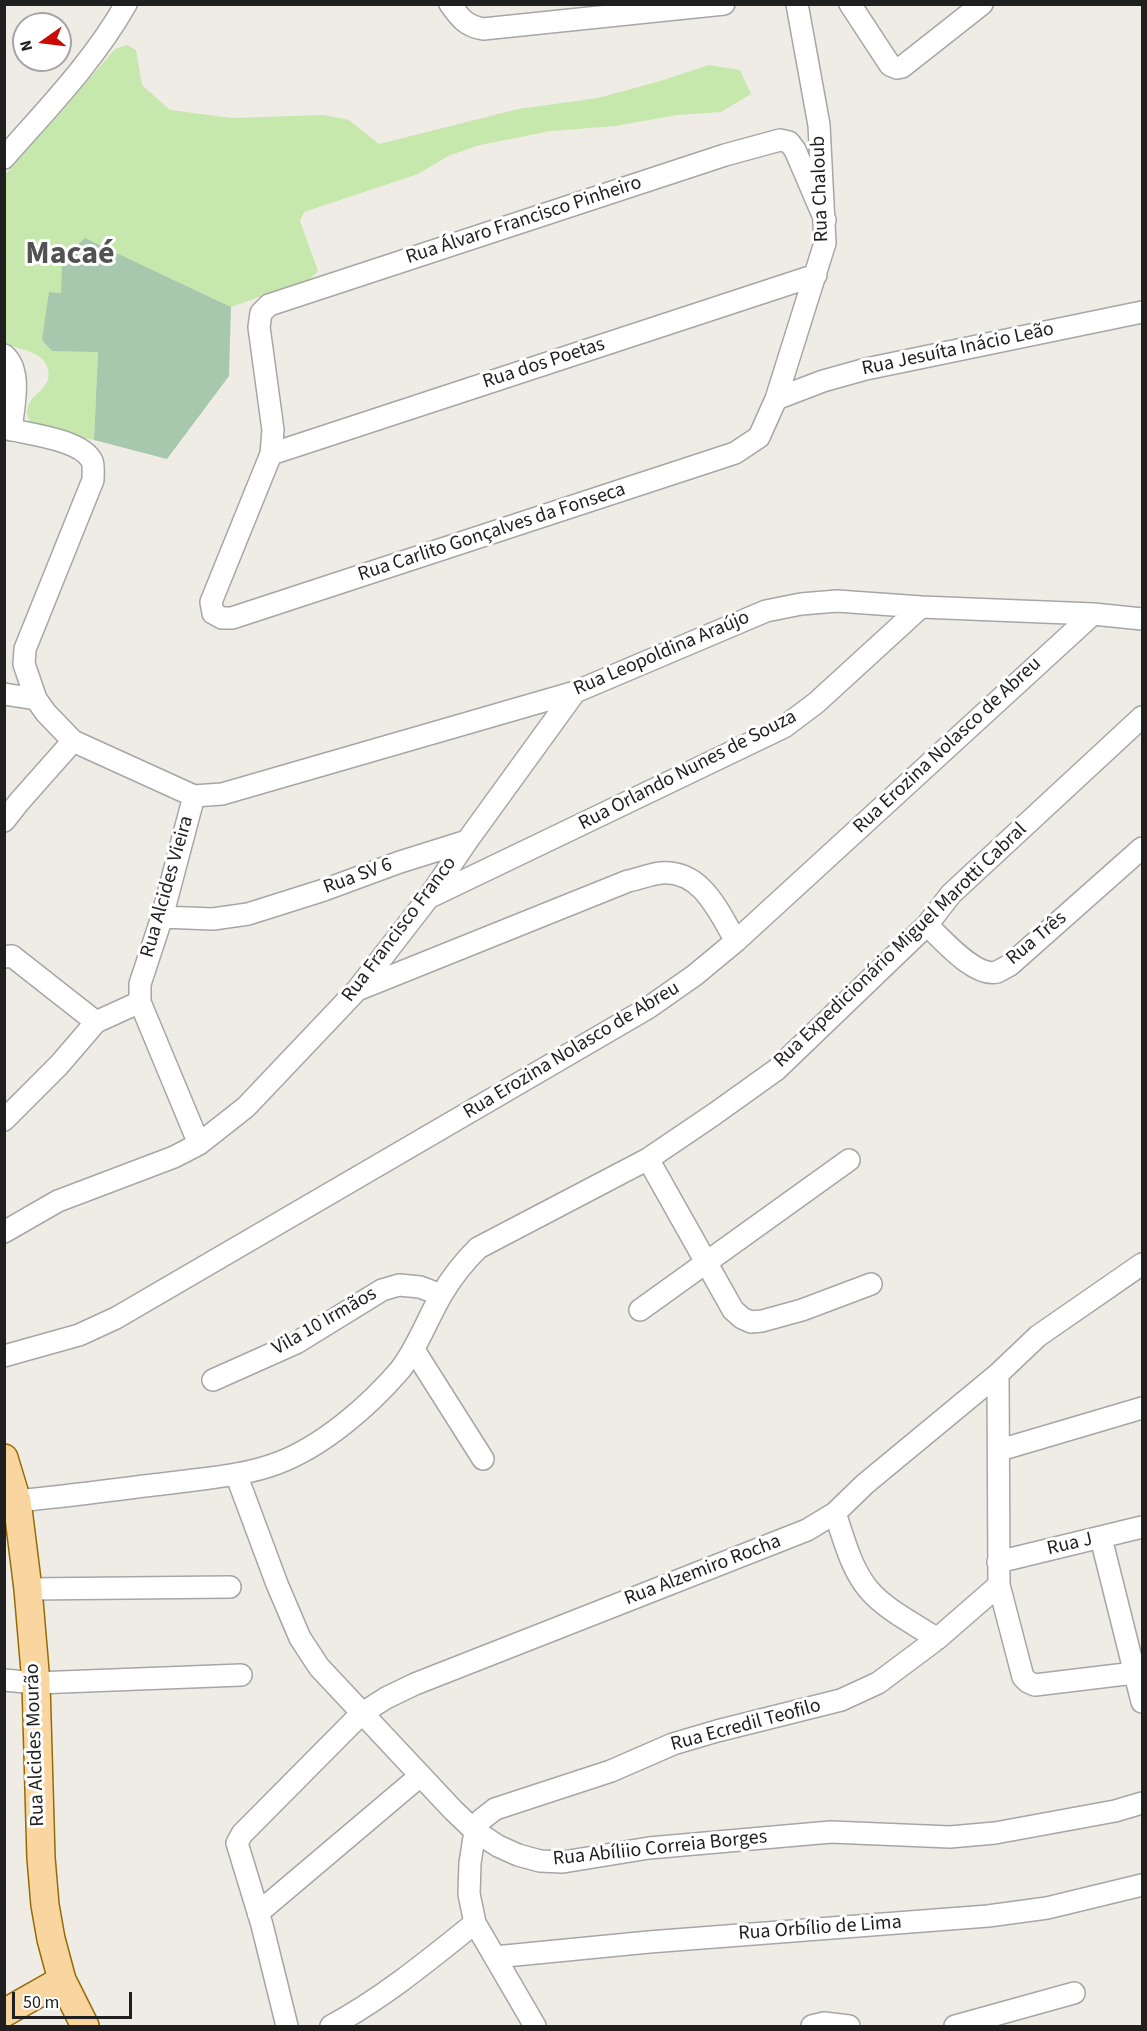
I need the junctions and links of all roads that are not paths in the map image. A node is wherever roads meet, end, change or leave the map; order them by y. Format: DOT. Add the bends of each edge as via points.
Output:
graph roads {
  1 [pos="126,4"];
  2 [pos="450,4"];
  3 [pos="724,4"];
  4 [pos="797,4"];
  5 [pos="850,4"];
  6 [pos="982,4"];
  7 [pos="555,14"];
  8 [pos="4,158"];
  9 [pos="825,220"];
  10 [pos="816,275"];
  11 [pos="1143,312"];
  12 [pos="4,355"];
  13 [pos="776,399"];
  14 [pos="8,429"];
  15 [pos="759,437"];
  16 [pos="271,454"];
  17 [pos="921,607"];
  18 [pos="1093,614"];
  19 [pos="1143,619"];
  20 [pos="574,692"];
  21 [pos="4,694"];
  22 [pos="36,699"];
  23 [pos="1143,717"];
  24 [pos="73,741"];
  25 [pos="194,796"];
  26 [pos="4,821"];
  27 [pos="467,841"];
  28 [pos="1143,848"];
  29 [pos="429,897"];
  30 [pos="162,916"];
  31 [pos="927,925"];
  32 [pos="736,941"];
  33 [pos="4,957"];
  34 [pos="357,990"];
  35 [pos="140,1002"];
  36 [pos="96,1022"];
  37 [pos="10,1108"];
  38 [pos="199,1144"];
  39 [pos="648,1159"];
  40 [pos="849,1160"];
  41 [pos="4,1232"];
  42 [pos="706,1261"];
  43 [pos="1143,1264"];
  44 [pos="871,1284"];
  45 [pos="441,1295"];
  46 [pos="640,1310"];
  47 [pos="414,1350"];
  48 [pos="4,1356"];
  49 [pos="998,1374"];
  50 [pos="213,1380"];
  51 [pos="1143,1408"];
  52 [pos="1000,1450"];
  53 [pos="4,1458"];
  54 [pos="483,1459"];
  55 [pos="236,1474"];
  56 [pos="16,1501"];
  57 [pos="835,1513"];
  58 [pos="1143,1527"];
  59 [pos="1101,1538"];
  60 [pos="998,1562"];
  61 [pos="999,1585"];
  62 [pos="230,1587"];
  63 [pos="28,1589"];
  64 [pos="937,1639"];
  65 [pos="1134,1673"];
  66 [pos="241,1675"];
  67 [pos="4,1680"];
  68 [pos="36,1683"];
  69 [pos="1143,1702"];
  70 [pos="361,1714"];
  71 [pos="420,1776"];
  72 [pos="1143,1803"];
  73 [pos="475,1830"];
  74 [pos="1143,1885"];
  75 [pos="258,1913"];
  76 [pos="475,1923"];
  77 [pos="495,1957"];
  78 [pos="62,1980"];
  79 [pos="1074,1993"];
  80 [pos="4,2013"];
  81 [pos="85,2026"];
  82 [pos="287,2026"];
  83 [pos="331,2026"];
  84 [pos="535,2026"];
  85 [pos="813,2026"];
  86 [pos="849,2026"];
  87 [pos="955,2026"];
  1 -- 8 [label="street" via="81,73"];
  2 -- 7 [label="street" via="462,21 483,29"];
  3 -- 7 [label="street"];
  4 -- 9 [label="street, Rua Chaloub" via="819,125"];
  5 -- 6 [label="street" via="890,65 897,68"];
  9 -- 10 [label="street, Rua Chaloub" via="825,243"];
  9 -- 16 [label="street, Rua Álvaro Francisco Pinheiro" via="795,150 789,142 780,140 269,305 261,313 259,327 273,430"];
  10 -- 13 [label="street, Rua Chaloub"];
  10 -- 16 [label="street, Rua dos Poetas"];
  11 -- 13 [label="street, Rua Jesuíta Inácio Leão" via="866,369"];
  12 -- 14 [label="street" via="13,366 15,382"];
  13 -- 15 [label="street, Rua Chaloub"];
  14 -- 22 [label="street, Rua Alcides Vieira" via="70,444 86,453 93,463 93,480 25,650 24,664"];
  15 -- 16 [label="street, Rua Carlito Gonçalves da Fonseca" via="724,457 232,618 222,618 213,613 211,602"];
  17 -- 18 [label="street, Rua Leopoldina Araújo"];
  17 -- 20 [label="street, Rua Leopoldina Araújo" via="837,601 766,611"];
  17 -- 29 [label="street, Rua Orlando Nunes de Souza" via="816,704 784,727"];
  18 -- 19 [label="street, Rua Leopoldina Araújo"];
  18 -- 32 [label="street, Rua Erozina Nolasco de Abreu"];
  20 -- 25 [label="street, Rua Leopoldina Araújo" via="222,794"];
  20 -- 27 [label="street, Rua Francisco Franco"];
  21 -- 22 [label="street"];
  22 -- 24 [label="street, Rua Alcides Vieira"];
  23 -- 31 [label="street, Rua Expedicionário Miguel Marotti Cabral" via="951,894"];
  24 -- 25 [label="street, Rua Alcides Vieira"];
  24 -- 26 [label="street"];
  25 -- 30 [label="street, Rua Alcides Vieira"];
  27 -- 29 [label="street, Rua Francisco Franco"];
  27 -- 30 [label="street, Rua SV 6" via="248,914 213,919"];
  28 -- 31 [label="street, Rua Três" via="1010,965 996,972 984,972 971,965"];
  29 -- 34 [label="street, Rua Francisco Franco"];
  30 -- 35 [label="street, Rua Alcides Vieira" via="140,984"];
  31 -- 39 [label="street, Rua Expedicionário Miguel Marotti Cabral" via="776,1070"];
  32 -- 34 [label="street" via="704,889 686,876 661,873 628,881"];
  32 -- 48 [label="street, Rua Erozina Nolasco de Abreu" via="648,1008 126,1312 79,1335"];
  33 -- 36 [label="street" via="12,957"];
  34 -- 38 [label="street, Rua Francisco Franco" via="246,1107"];
  35 -- 36 [label="street"];
  35 -- 38 [label="street, Rua Alcides Vieira"];
  36 -- 37 [label="street"];
  38 -- 41 [label="street, Rua Francisco Franco" via="149,1168 58,1201"];
  39 -- 42 [label="street"];
  39 -- 45 [label="street, Rua Expedicionário Miguel Marotti Cabral" via="478,1248"];
  40 -- 42 [label="street"];
  42 -- 44 [label="street" via="734,1310 752,1322 802,1310"];
  42 -- 46 [label="street"];
  43 -- 49 [label="street, Rua Alzemiro Rocha" via="1038,1336"];
  45 -- 47 [label="street, Rua Expedicionário Miguel Marotti Cabral"];
  45 -- 50 [label="street, Vila 10 Irmãos" via="399,1285 382,1290 296,1343"];
  47 -- 54 [label="street"];
  47 -- 55 [label="street, Rua Expedicionário Miguel Marotti Cabral" via="386,1386 311,1447 277,1463"];
  49 -- 52 [label="street"];
  49 -- 57 [label="street, Rua Alzemiro Rocha"];
  51 -- 52 [label="street"];
  52 -- 60 [label="street"];
  53 -- 56 [label="main road, Rua Alcides Mourão"];
  55 -- 56 [label="street, Rua Expedicionário Miguel Marotti Cabral"];
  55 -- 70 [label="street, Rua Abíliio Correia Borges" via="300,1638 319,1667"];
  56 -- 63 [label="main road, Rua Alcides Mourão"];
  57 -- 64 [label="street" via="855,1569 869,1591"];
  57 -- 70 [label="street, Rua Alzemiro Rocha" via="807,1530 416,1684"];
  58 -- 59 [label="street, Rua J"];
  59 -- 60 [label="street, Rua J"];
  59 -- 65 [label="street"];
  60 -- 61 [label="street"];
  61 -- 64 [label="street, Rua Ecredil Teofilo"];
  61 -- 65 [label="street" via="1023,1677 1028,1682 1035,1685"];
  62 -- 63 [label="street"];
  63 -- 68 [label="main road, Rua Alcides Mourão"];
  64 -- 73 [label="street, Rua Ecredil Teofilo" via="878,1683 841,1700 674,1744 611,1771 495,1809"];
  65 -- 69 [label="street"];
  66 -- 68 [label="street"];
  67 -- 68 [label="street"];
  68 -- 78 [label="main road, Rua Alcides Mourão" via="42,1870 51,1939"];
  70 -- 71 [label="street, Rua Abíliio Correia Borges"];
  70 -- 75 [label="street, Rua Alzemiro Rocha" via="237,1843"];
  71 -- 73 [label="street, Rua Abíliio Correia Borges"];
  71 -- 75 [label="street"];
  72 -- 73 [label="street, Rua Abíliio Correia Borges" via="995,1833 950,1837 831,1832 649,1848 562,1862 518,1855"];
  73 -- 76 [label="street" via="469,1894"];
  74 -- 77 [label="street, Rua Orbílio de Lima" via="1047,1908 988,1916"];
  75 -- 82 [label="street"];
  76 -- 77 [label="street"];
  76 -- 83 [label="street" via="419,1968"];
  77 -- 84 [label="street"];
  78 -- 80 [label="main road"];
  78 -- 81 [label="main road, Rua Alcides Mourão"];
  79 -- 87 [label="street"];
  85 -- 86 [label="street"];
}
